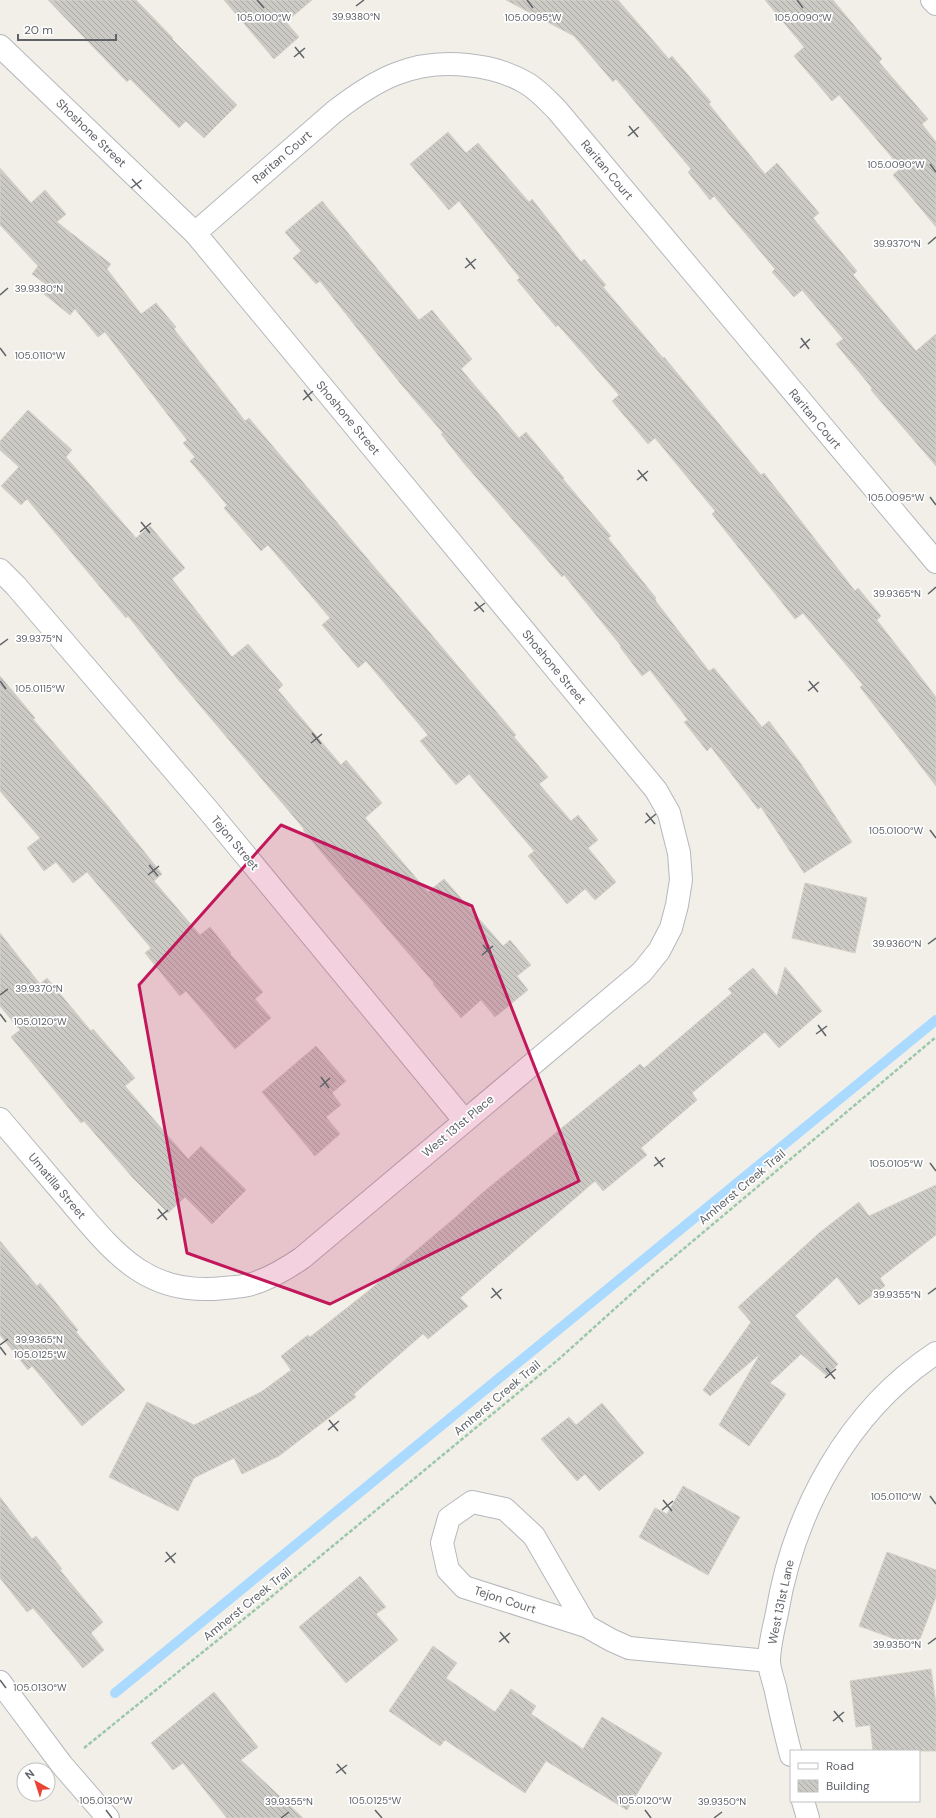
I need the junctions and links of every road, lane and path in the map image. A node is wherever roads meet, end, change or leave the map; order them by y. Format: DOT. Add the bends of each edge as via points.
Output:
graph roads {
  1 [pos="932,0"];
  2 [pos="936,4"];
  3 [pos="0,46"];
  4 [pos="195,233"];
  5 [pos="936,562"];
  6 [pos="0,570"];
  7 [pos="669,813"];
  8 [pos="936,1037"];
  9 [pos="0,1119"];
  10 [pos="464,1120"];
  11 [pos="114,1252"];
  12 [pos="936,1353"];
  13 [pos="586,1626"];
  14 [pos="769,1661"];
  15 [pos="0,1682"];
  16 [pos="790,1751"];
  17 [pos="62,1765"];
  18 [pos="802,1802"];
  19 [pos="108,1818"];
  20 [pos="808,1818"];
  1 -- 2 [label="street"];
  3 -- 4 [label="street, Shoshone Street"];
  4 -- 5 [label="street, Raritan Court" via="334,112 358,93 385,78 419,66 447,63 488,67 527,84 557,110"];
  4 -- 7 [label="street, Shoshone Street" via="656,790"];
  6 -- 10 [label="street, Tejon Street" via="208,810"];
  7 -- 10 [label="street, West 131st Place" via="679,853 681,880 671,928 659,951 642,972"];
  8 -- 17 [label="path, Amherst Creek Trail" via="650,1276 559,1359 271,1597"];
  9 -- 11 [label="street, Umatilla Street"];
  10 -- 11 [label="street, West 131st Place" via="302,1258 285,1270 248,1286 208,1290 166,1284 130,1265"];
  12 -- 14 [label="street, West 131st Lane" via="885,1394 833,1462 814,1494 793,1544 782,1585"];
  13 -- 13 [label="street, Tejon Court" via="534,1536 505,1509 472,1502 449,1518 442,1543 448,1570 464,1587"];
  13 -- 14 [label="street, Tejon Court" via="628,1648"];
  14 -- 16 [label="street, West 131st Lane"];
  15 -- 17 [label="street"];
  17 -- 19 [label="street"];
  18 -- 20 [label="street"];
}
